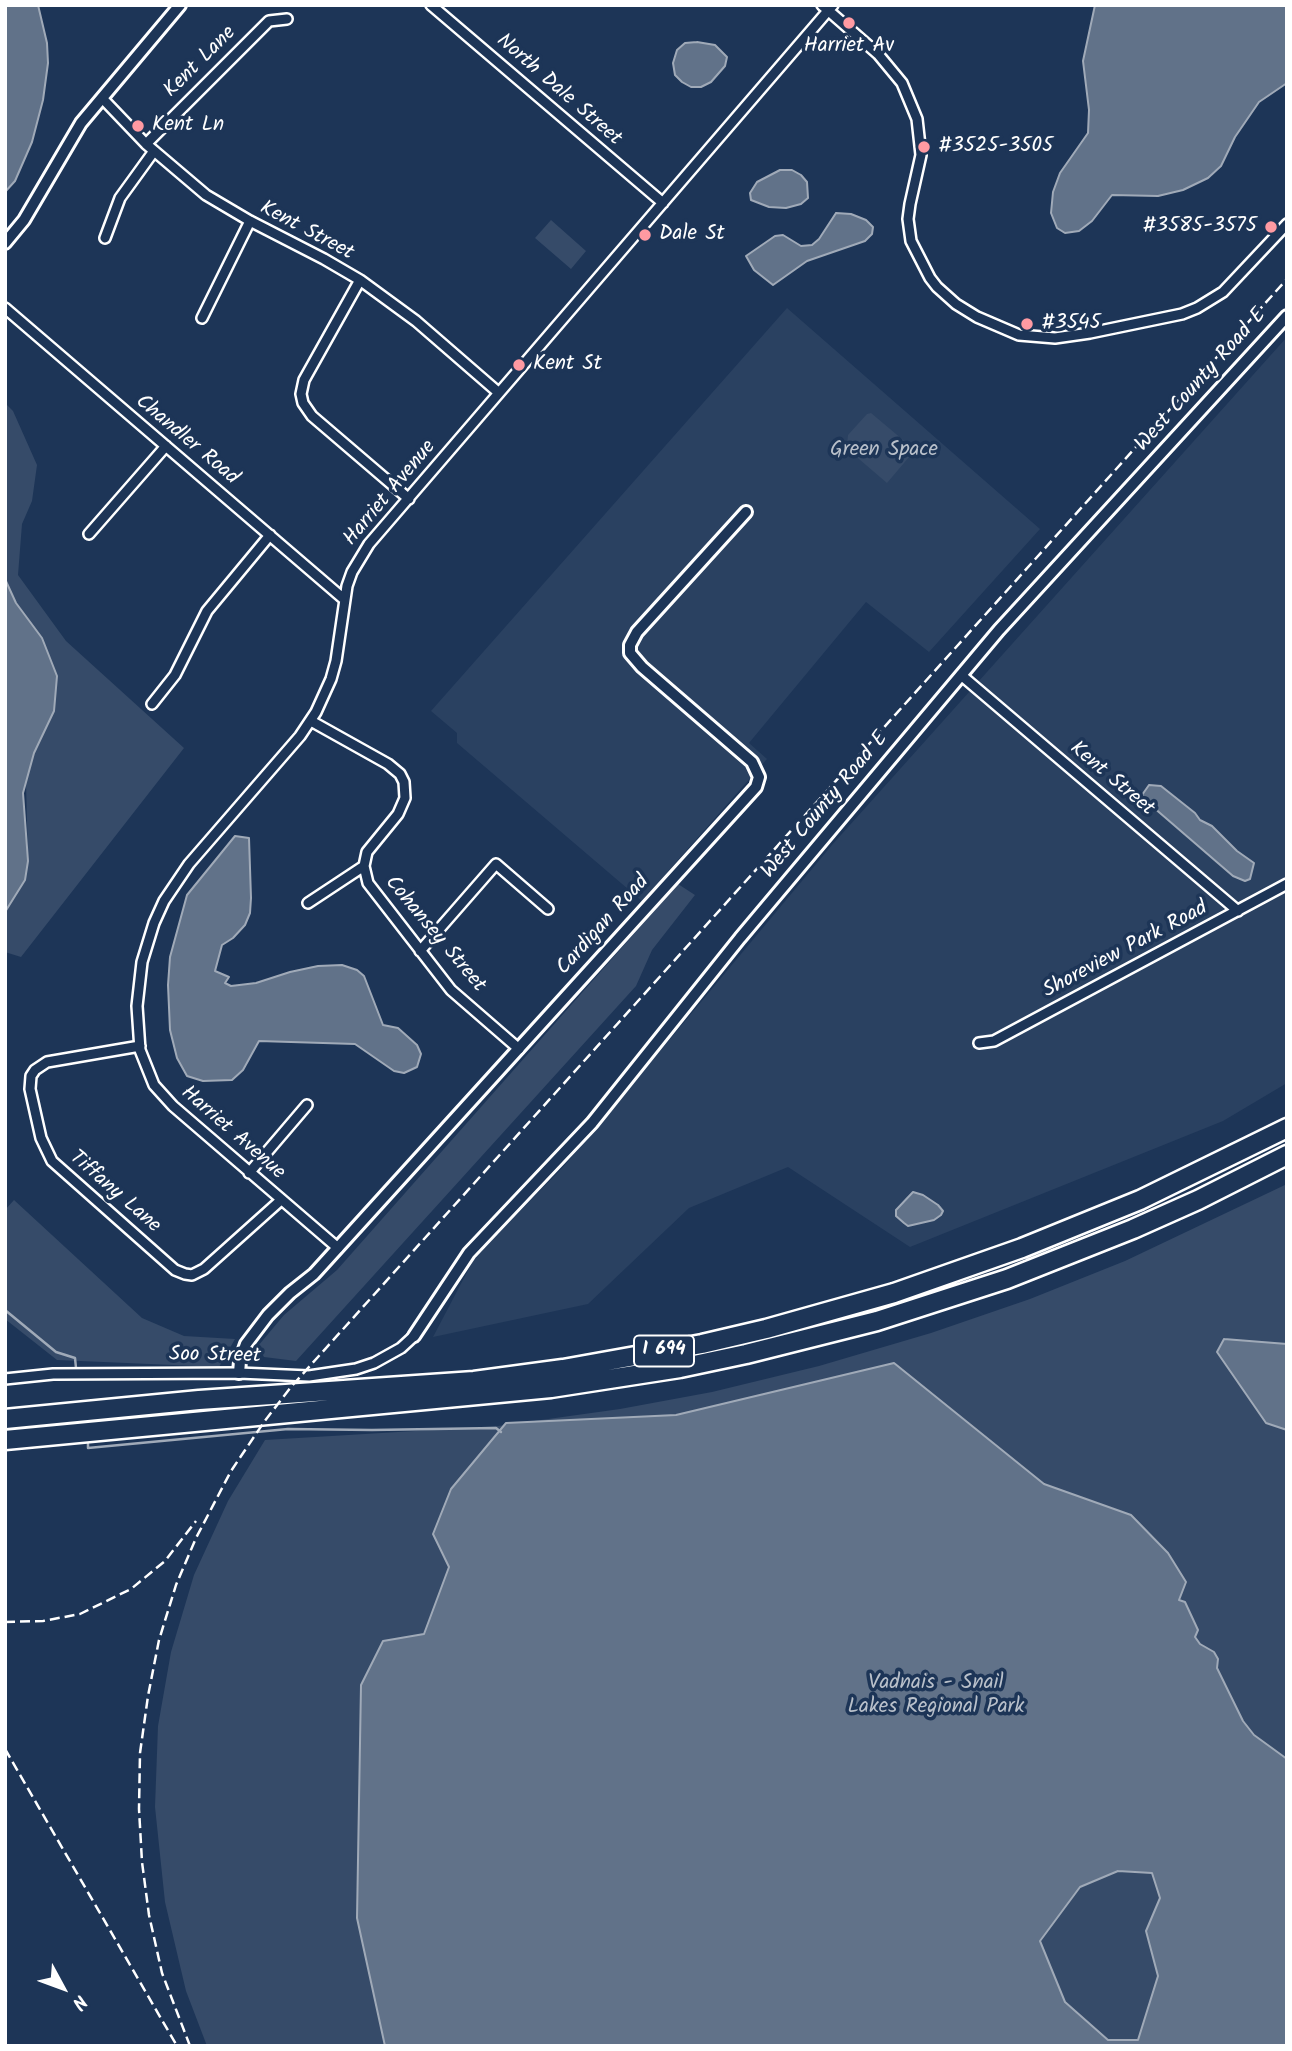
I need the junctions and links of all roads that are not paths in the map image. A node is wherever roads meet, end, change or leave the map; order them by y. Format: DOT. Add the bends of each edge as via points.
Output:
graph roads {
  1 [pos="431,5"];
  2 [pos="177,7"];
  3 [pos="828,7"];
  4 [pos="287,19"];
  5 [pos="102,98"];
  6 [pos="150,148"];
  7 [pos="663,203"];
  8 [pos="250,221"];
  9 [pos="1287,225"];
  10 [pos="105,238"];
  11 [pos="5,243"];
  12 [pos="360,280"];
  13 [pos="5,308"];
  14 [pos="1287,316"];
  15 [pos="202,318"];
  16 [pos="499,393"];
  17 [pos="166,446"];
  18 [pos="409,499"];
  19 [pos="746,512"];
  20 [pos="89,534"];
  21 [pos="270,536"];
  22 [pos="345,600"];
  23 [pos="961,675"];
  24 [pos="152,704"];
  25 [pos="311,721"];
  26 [pos="364,866"];
  27 [pos="1287,884"];
  28 [pos="309,903"];
  29 [pos="548,909"];
  30 [pos="1238,911"];
  31 [pos="420,951"];
  32 [pos="979,1043"];
  33 [pos="140,1046"];
  34 [pos="519,1049"];
  35 [pos="307,1105"];
  36 [pos="1287,1128"];
  37 [pos="1287,1155"];
  38 [pos="249,1173"];
  39 [pos="281,1200"];
  40 [pos="338,1248"];
  41 [pos="414,1336"];
  42 [pos="239,1373"];
  43 [pos="5,1379"];
  44 [pos="5,1419"];
  45 [pos="5,1440"];
  1 -- 7 [label="street, North Dale Street"];
  2 -- 5 [label="street"];
  3 -- 7 [label="street, Harriet Avenue"];
  3 -- 9 [label="street" via="902,83 917,119 921,155 908,219 911,241 930,278 945,295 984,320 1019,335 1055,338 1182,314 1223,292"];
  4 -- 6 [label="street, Kent Lane" via="269,21"];
  5 -- 6 [label="street, Kent Street"];
  5 -- 11 [label="street" via="72,136 32,208"];
  6 -- 8 [label="street, Kent Street" via="206,195"];
  6 -- 10 [label="street, Kent Lane" via="120,198"];
  7 -- 16 [label="street, Harriet Avenue"];
  8 -- 12 [label="street, Kent Street"];
  8 -- 15 [label="street"];
  12 -- 16 [label="street, Kent Street" via="416,321"];
  12 -- 18 [label="street" via="304,380 303,403 312,416"];
  13 -- 17 [label="street, Chandler Road"];
  14 -- 23 [label="street, West County Road E"];
  16 -- 18 [label="street, Harriet Avenue"];
  17 -- 20 [label="street"];
  17 -- 21 [label="street, Chandler Road"];
  18 -- 22 [label="street, Harriet Avenue" via="359,559"];
  19 -- 34 [label="street, Cardigan Road" via="638,632 630,653 752,762 759,777 756,786"];
  21 -- 22 [label="street, Chandler Road"];
  21 -- 24 [label="street" via="207,611 175,675"];
  22 -- 25 [label="street, Harriet Avenue" via="336,661"];
  23 -- 30 [label="street, Kent Street"];
  23 -- 41 [label="street, West County Road E" via="592,1123 469,1253"];
  25 -- 26 [label="street, Cohansey Street" via="388,764 404,782 402,806 371,845"];
  25 -- 33 [label="street, Harriet Avenue" via="188,864 164,901 142,962 137,1006"];
  26 -- 28 [label="street"];
  26 -- 31 [label="street, Cohansey Street" via="368,883"];
  27 -- 30 [label="street, Shoreview Park Road"];
  29 -- 31 [label="street" via="496,864"];
  30 -- 32 [label="street, Shoreview Park Road" via="994,1041"];
  31 -- 34 [label="street, Cohansey Street" via="451,990"];
  33 -- 38 [label="street, Harriet Avenue" via="148,1073 163,1096"];
  33 -- 39 [label="street, Tiffany Lane" via="47,1062 34,1070 30,1089 41,1138 52,1161 185,1275 199,1273"];
  34 -- 40 [label="street, Cardigan Road"];
  35 -- 38 [label="street"];
  36 -- 44 [label="highway, I 694" via="1140,1200 1022,1248 894,1293 702,1344 474,1381"];
  37 -- 45 [label="highway, I 694" via="1133,1229 1018,1275 877,1321 746,1354 551,1388"];
  38 -- 39 [label="street, Harriet Avenue"];
  39 -- 40 [label="street, Harriet Avenue"];
  40 -- 42 [label="street, Cardigan Road" via="268,1315 246,1345"];
  41 -- 42 [label="street, Soo Street" via="388,1357 356,1369 309,1376"];
  42 -- 43 [label="street, Soo Street" via="53,1374"];
}
